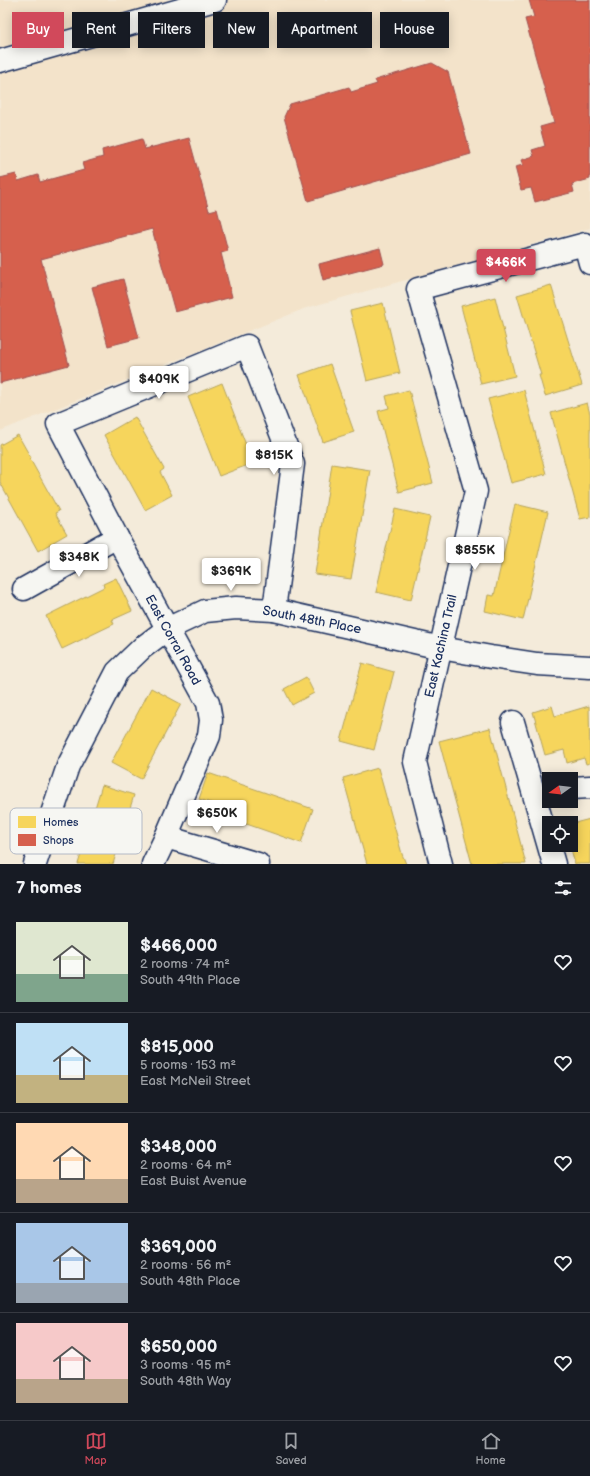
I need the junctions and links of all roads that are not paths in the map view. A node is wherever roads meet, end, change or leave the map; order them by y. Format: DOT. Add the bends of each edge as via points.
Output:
graph roads {
  1 [pos="215,0"];
  2 [pos="0,61"];
  3 [pos="588,254"];
  4 [pos="117,537"];
  5 [pos="24,589"];
  6 [pos="274,610"];
  7 [pos="167,629"];
  8 [pos="441,648"];
  9 [pos="590,668"];
  10 [pos="513,722"];
  11 [pos="540,783"];
  12 [pos="590,787"];
  13 [pos="578,788"];
  14 [pos="54,808"];
  15 [pos="166,837"];
  16 [pos="38,854"];
  17 [pos="35,864"];
  18 [pos="153,864"];
  19 [pos="258,864"];
  20 [pos="441,864"];
  21 [pos="554,864"];
  1 -- 2 [label="street"];
  3 -- 8 [label="street, East Kachina Trail" via="418,289 476,491"];
  4 -- 5 [label="street"];
  4 -- 6 [label="street, East Corral Road" via="58,424 247,346 293,464"];
  4 -- 7 [label="street, East Corral Road"];
  6 -- 7 [label="street, South 48th Place" via="205,610"];
  6 -- 8 [label="street, South 48th Place"];
  7 -- 14 [label="street, South 48th Place" via="117,672 68,766"];
  7 -- 15 [label="street, East Corral Road" via="208,703 211,720 209,736"];
  8 -- 9 [label="street, South 48th Place" via="537,664"];
  8 -- 20 [label="street, East Kachina Trail" via="415,762"];
  10 -- 11 [label="street"];
  11 -- 21 [label="street"];
  12 -- 13 [label="street"];
  15 -- 18 [label="street, East Corral Road"];
  15 -- 19 [label="street"];
  16 -- 17 [label="street, South 48th Place"];
}
